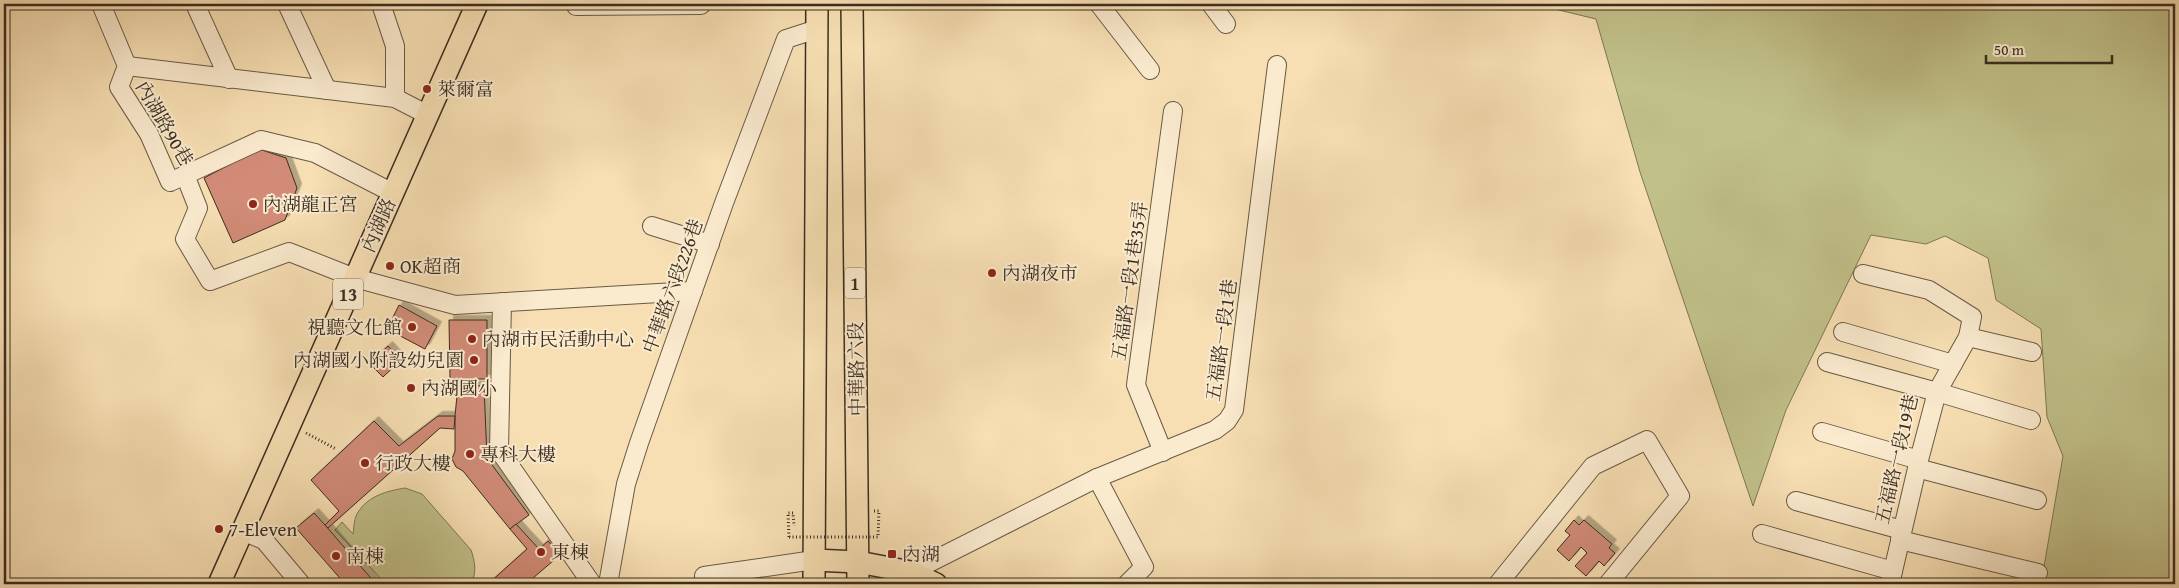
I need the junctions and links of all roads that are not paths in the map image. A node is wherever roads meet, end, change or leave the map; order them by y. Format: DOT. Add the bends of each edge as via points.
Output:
graph roads {
  1 [pos="101,4"];
  2 [pos="195,4"];
  3 [pos="287,4"];
  4 [pos="381,4"];
  5 [pos="477,4"];
  6 [pos="701,4"];
  7 [pos="817,4"];
  8 [pos="852,4"];
  9 [pos="1099,4"];
  10 [pos="1211,4"];
  11 [pos="576,6"];
  12 [pos="1226,24"];
  13 [pos="817,29"];
  14 [pos="1278,65"];
  15 [pos="127,66"];
  16 [pos="1150,70"];
  17 [pos="229,79"];
  18 [pos="327,90"];
  19 [pos="395,98"];
  20 [pos="1173,111"];
  21 [pos="428,115"];
  22 [pos="185,175"];
  23 [pos="393,193"];
  24 [pos="652,226"];
  25 [pos="710,244"];
  26 [pos="1863,274"];
  27 [pos="355,278"];
  28 [pos="693,291"];
  29 [pos="502,302"];
  30 [pos="1843,332"];
  31 [pos="1968,336"];
  32 [pos="2032,352"];
  33 [pos="1827,362"];
  34 [pos="1953,364"];
  35 [pos="1937,392"];
  36 [pos="2031,420"];
  37 [pos="1822,432"];
  38 [pos="1163,452"];
  39 [pos="1918,464"];
  40 [pos="1096,478"];
  41 [pos="2037,500"];
  42 [pos="1796,501"];
  43 [pos="242,531"];
  44 [pos="1762,534"];
  45 [pos="1901,535"];
  46 [pos="814,560"];
  47 [pos="858,562"];
  48 [pos="911,572"];
  49 [pos="2038,573"];
  50 [pos="704,576"];
  51 [pos="1891,578"];
  52 [pos="583,580"];
  53 [pos="219,584"];
  54 [pos="301,584"];
  55 [pos="608,584"];
  56 [pos="814,584"];
  57 [pos="858,584"];
  58 [pos="936,584"];
  59 [pos="1128,584"];
  60 [pos="1498,584"];
  61 [pos="1608,584"];
  1 -- 15 [label="lane, 內湖路90巷"];
  2 -- 17 [label="lane"];
  3 -- 18 [label="lane"];
  4 -- 19 [label="lane" via="395,46"];
  5 -- 21 [label="main road, 內湖路 / 13"];
  6 -- 11 [label="lane"];
  7 -- 13 [label="main road"];
  8 -- 47 [label="main road, 中華路六段 / 1"];
  9 -- 16 [label="lane"];
  10 -- 12 [label="lane"];
  13 -- 25 [label="lane, 中華路六段226巷" via="786,38"];
  13 -- 46 [label="main road"];
  14 -- 38 [label="lane, 五福路一段1巷" via="1234,410 1227,421 1215,430"];
  15 -- 17 [label="lane"];
  15 -- 22 [label="lane, 內湖路90巷" via="119,87 149,134 170,182"];
  17 -- 18 [label="lane"];
  18 -- 19 [label="lane"];
  19 -- 21 [label="lane"];
  20 -- 38 [label="lane, 五福路一段1巷35弄" via="1136,386"];
  21 -- 23 [label="main road, 內湖路 / 13"];
  22 -- 23 [label="lane, 內湖路90巷" via="261,140 315,153"];
  22 -- 27 [label="lane" via="198,208 185,239 210,281 289,252"];
  23 -- 27 [label="main road, 內湖路 / 13"];
  24 -- 25 [label="lane"];
  25 -- 28 [label="lane, 中華路六段226巷"];
  26 -- 31 [label="lane" via="1929,290 1972,317"];
  27 -- 29 [label="lane" via="455,304"];
  27 -- 43 [label="main road, 內湖路 / 13"];
  28 -- 29 [label="lane"];
  28 -- 55 [label="lane, 中華路六段226巷" via="626,484"];
  29 -- 52 [label="lane" via="499,450"];
  30 -- 34 [label="lane"];
  31 -- 32 [label="lane"];
  31 -- 34 [label="lane"];
  33 -- 35 [label="lane, 五福路一段19巷"];
  34 -- 35 [label="lane"];
  35 -- 36 [label="lane"];
  35 -- 39 [label="lane, 五福路一段19巷"];
  37 -- 39 [label="lane"];
  38 -- 40 [label="lane, 五福路一段1巷"];
  39 -- 41 [label="lane"];
  39 -- 45 [label="lane, 五福路一段19巷"];
  40 -- 48 [label="lane, 五福路一段1巷"];
  40 -- 59 [label="lane" via="1144,567"];
  42 -- 45 [label="lane"];
  43 -- 53 [label="main road, 內湖路 / 13"];
  43 -- 54 [label="lane" via="264,540"];
  44 -- 51 [label="lane"];
  45 -- 49 [label="lane"];
  45 -- 51 [label="lane, 五福路一段19巷"];
  46 -- 47 [label="main road"];
  46 -- 50 [label="lane"];
  46 -- 56 [label="main road"];
  47 -- 48 [label="main road"];
  47 -- 57 [label="main road, 中華路六段 / 1"];
  48 -- 58 [label="main road"];
  60 -- 61 [label="lane" via="1593,466 1647,440 1680,496"];
}
